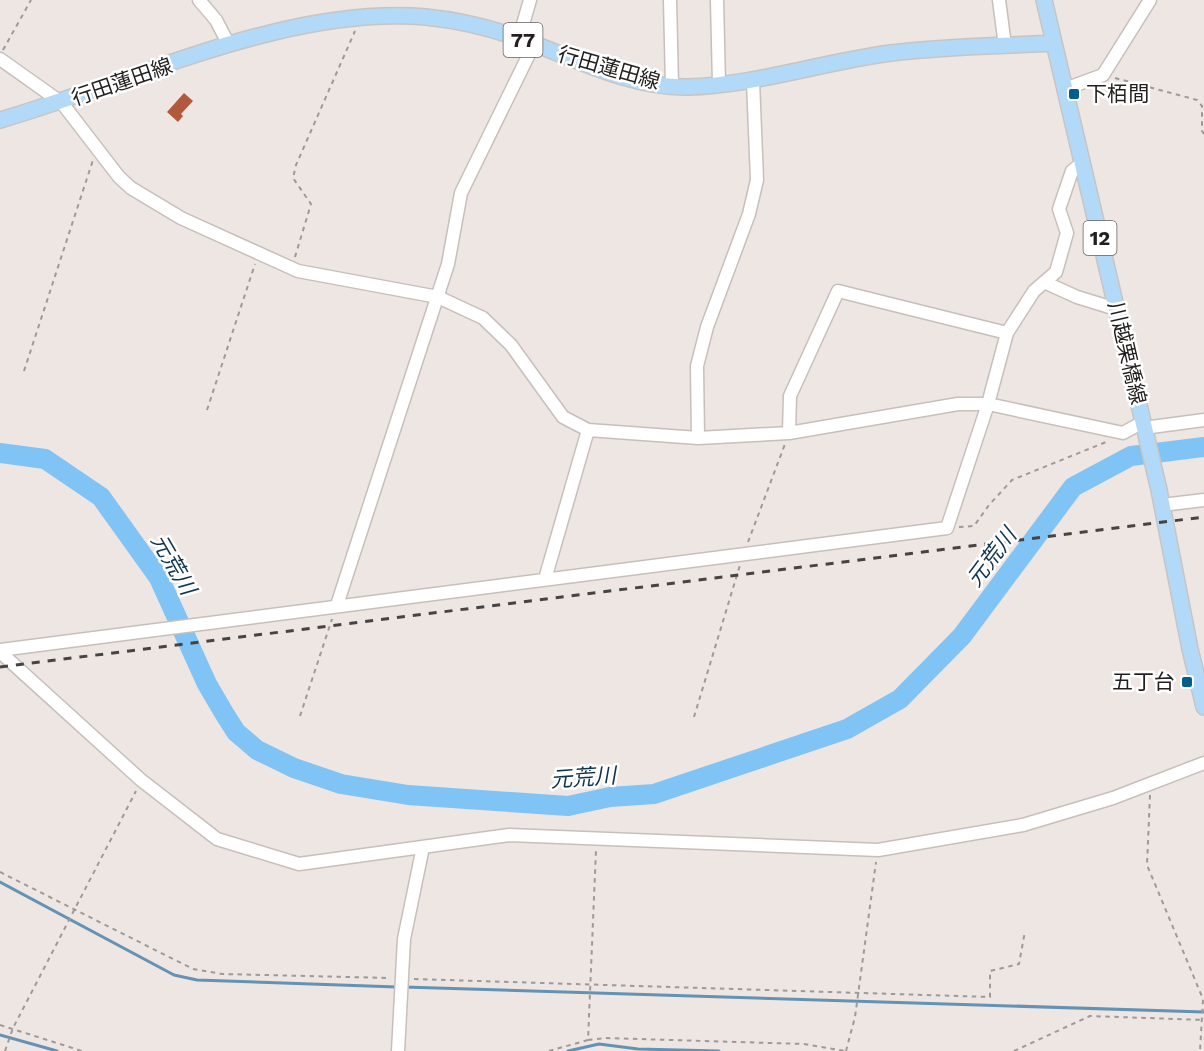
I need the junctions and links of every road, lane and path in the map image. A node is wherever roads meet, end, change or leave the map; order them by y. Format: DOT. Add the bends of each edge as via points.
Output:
graph roads {
  1 [pos="31,0"];
  2 [pos="199,0"];
  3 [pos="530,0"];
  4 [pos="670,0"];
  5 [pos="717,0"];
  6 [pos="999,0"];
  7 [pos="1044,0"];
  8 [pos="1150,0"];
  9 [pos="360,18"];
  10 [pos="519,38"];
  11 [pos="1054,43"];
  12 [pos="534,44"];
  13 [pos="229,45"];
  14 [pos="1005,46"];
  15 [pos="0,54"];
  16 [pos="0,59"];
  17 [pos="1103,75"];
  18 [pos="753,81"];
  19 [pos="718,84"];
  20 [pos="672,86"];
  21 [pos="1065,89"];
  22 [pos="62,103"];
  23 [pos="0,120"];
  24 [pos="1204,134"];
  25 [pos="98,147"];
  26 [pos="1082,163"];
  27 [pos="258,253"];
  28 [pos="292,268"];
  29 [pos="1044,282"];
  30 [pos="438,297"];
  31 [pos="1116,309"];
  32 [pos="1007,333"];
  33 [pos="24,371"];
  34 [pos="988,404"];
  35 [pos="207,410"];
  36 [pos="1204,420"];
  37 [pos="1144,427"];
  38 [pos="588,430"];
  39 [pos="789,433"];
  40 [pos="1123,433"];
  41 [pos="698,438"];
  42 [pos="1161,497"];
  43 [pos="1204,500"];
  44 [pos="947,528"];
  45 [pos="743,556"];
  46 [pos="544,579"];
  47 [pos="337,605"];
  48 [pos="0,651"];
  49 [pos="1204,707"];
  50 [pos="300,716"];
  51 [pos="693,717"];
  52 [pos="1204,763"];
  53 [pos="141,780"];
  54 [pos="1150,782"];
  55 [pos="597,840"];
  56 [pos="423,847"];
  57 [pos="878,850"];
  58 [pos="0,872"];
  59 [pos="74,910"];
  60 [pos="1025,931"];
  61 [pos="402,978"];
  62 [pos="591,986"];
  63 [pos="858,995"];
  64 [pos="1203,1020"];
  65 [pos="0,1025"];
  66 [pos="14,1028"];
  67 [pos="588,1040"];
  68 [pos="5,1051"];
  69 [pos="82,1051"];
  70 [pos="398,1051"];
  71 [pos="549,1051"];
  72 [pos="845,1051"];
  73 [pos="1014,1051"];
  74 [pos="1200,1051"];
  1 -- 15 [label="path"];
  2 -- 13 [label="street" via="216,20"];
  3 -- 10 [label="street"];
  4 -- 20 [label="street"];
  5 -- 19 [label="street"];
  6 -- 14 [label="street"];
  7 -- 11 [label="main road, 川越栗橋線 / 12"];
  8 -- 17 [label="street"];
  9 -- 10 [label="main road, 行田蓮田線 / 77" via="425,17 488,28"];
  9 -- 13 [label="main road, 行田蓮田線 / 77" via="289,28"];
  9 -- 28 [label="path" via="296,165 293,178 311,204"];
  10 -- 12 [label="main road, 行田蓮田線 / 77"];
  11 -- 14 [label="main road, 行田蓮田線 / 77"];
  11 -- 21 [label="main road, 川越栗橋線 / 12"];
  12 -- 20 [label="main road, 行田蓮田線 / 77" via="625,77"];
  12 -- 30 [label="street" via="460,193 452,247"];
  13 -- 22 [label="main road, 行田蓮田線 / 77"];
  14 -- 18 [label="main road, 行田蓮田線 / 77" via="889,53"];
  16 -- 22 [label="street"];
  17 -- 21 [label="street"];
  17 -- 24 [label="path" via="1197,100 1202,106"];
  18 -- 19 [label="main road, 行田蓮田線 / 77"];
  18 -- 41 [label="street" via="757,180 697,366"];
  19 -- 20 [label="main road, 行田蓮田線 / 77"];
  21 -- 26 [label="main road, 川越栗橋線 / 12"];
  22 -- 23 [label="main road, 行田蓮田線 / 77"];
  22 -- 25 [label="street"];
  25 -- 27 [label="street" via="118,177 131,188 181,218"];
  25 -- 33 [label="path"];
  26 -- 29 [label="street" via="1072,171 1059,209 1067,233 1056,272"];
  26 -- 31 [label="main road, 川越栗橋線 / 12"];
  27 -- 28 [label="street"];
  27 -- 35 [label="path"];
  28 -- 30 [label="street"];
  29 -- 31 [label="street"];
  29 -- 32 [label="street"];
  30 -- 38 [label="street" via="483,318 511,345 563,417"];
  30 -- 47 [label="street"];
  31 -- 37 [label="main road, 川越栗橋線 / 12"];
  32 -- 34 [label="street"];
  32 -- 39 [label="street" via="838,291 790,396"];
  34 -- 39 [label="street" via="958,404"];
  34 -- 40 [label="street"];
  34 -- 44 [label="street"];
  36 -- 37 [label="street"];
  37 -- 40 [label="street"];
  37 -- 42 [label="main road, 川越栗橋線 / 12"];
  38 -- 41 [label="street"];
  38 -- 46 [label="street"];
  39 -- 41 [label="street"];
  39 -- 45 [label="path"];
  40 -- 44 [label="path" via="1093,449 1012,480 974,526"];
  42 -- 43 [label="street"];
  42 -- 49 [label="main road, 川越栗橋線 / 12"];
  44 -- 45 [label="street"];
  45 -- 46 [label="street"];
  45 -- 51 [label="path"];
  46 -- 47 [label="street"];
  47 -- 48 [label="street"];
  47 -- 50 [label="path"];
  48 -- 53 [label="street"];
  52 -- 54 [label="street"];
  53 -- 56 [label="street" via="217,839 299,864"];
  53 -- 59 [label="path"];
  54 -- 57 [label="street" via="1113,798 1023,825"];
  54 -- 64 [label="path" via="1147,865 1203,999"];
  55 -- 56 [label="street" via="509,835"];
  55 -- 57 [label="street"];
  55 -- 62 [label="path"];
  56 -- 61 [label="street" via="404,939"];
  57 -- 63 [label="path"];
  58 -- 59 [label="path"];
  59 -- 61 [label="path" via="193,969 222,974"];
  59 -- 66 [label="path"];
  60 -- 63 [label="path" via="1019,964 990,971 990,997"];
  61 -- 62 [label="path"];
  61 -- 70 [label="street"];
  62 -- 63 [label="path"];
  62 -- 67 [label="path"];
  63 -- 72 [label="path"];
  64 -- 73 [label="path" via="1090,1016"];
  64 -- 74 [label="path"];
  65 -- 66 [label="path"];
  66 -- 68 [label="path"];
  66 -- 69 [label="path"];
  67 -- 71 [label="path"];
  67 -- 72 [label="path" via="804,1044"];
}
